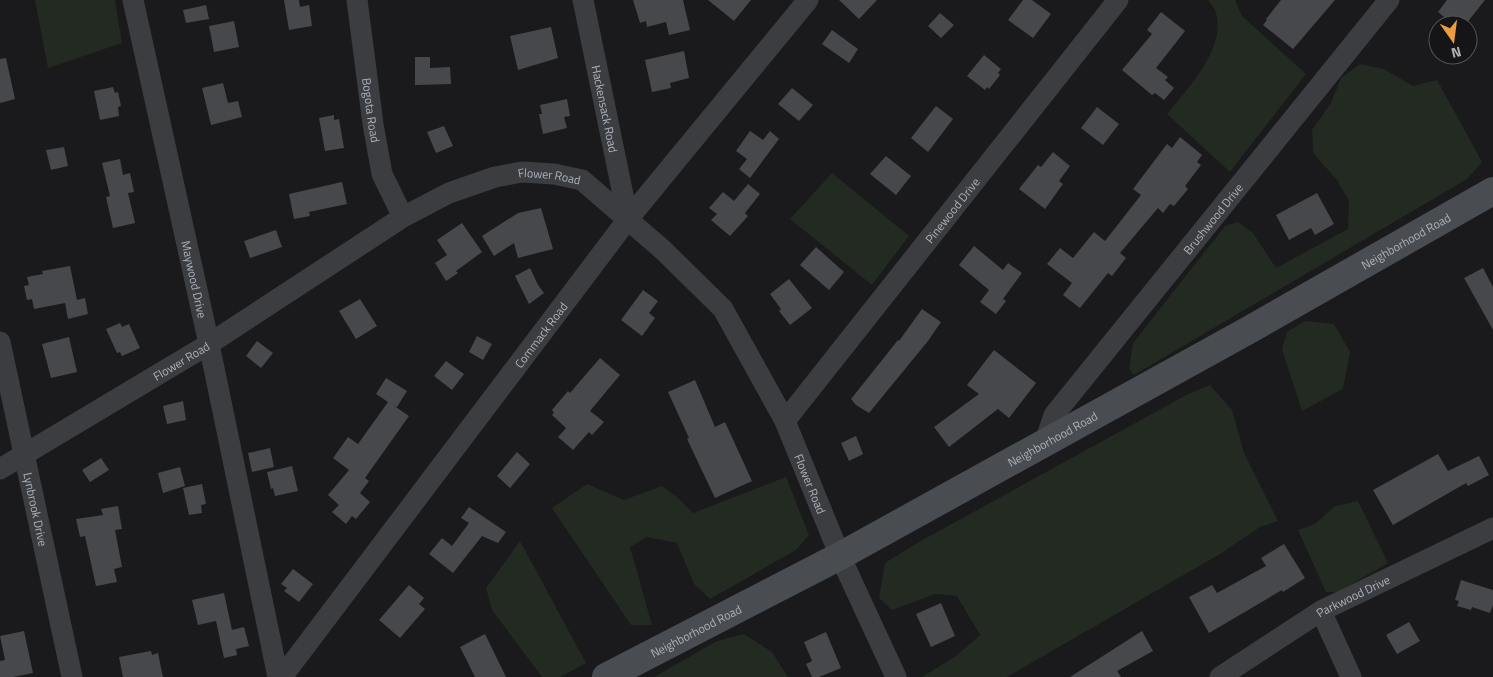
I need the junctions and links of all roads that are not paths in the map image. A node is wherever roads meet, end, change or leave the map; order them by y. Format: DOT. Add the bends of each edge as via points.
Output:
graph roads {
  1 [pos="133,0"];
  2 [pos="357,0"];
  3 [pos="583,0"];
  4 [pos="1118,0"];
  5 [pos="1389,0"];
  6 [pos="804,3"];
  7 [pos="1493,191"];
  8 [pos="403,216"];
  9 [pos="628,219"];
  10 [pos="0,342"];
  11 [pos="209,344"];
  12 [pos="784,421"];
  13 [pos="1045,442"];
  14 [pos="24,454"];
  15 [pos="0,469"];
  16 [pos="1493,528"];
  17 [pos="840,556"];
  18 [pos="1321,611"];
  19 [pos="72,677"];
  20 [pos="280,677"];
  21 [pos="606,677"];
  22 [pos="896,677"];
  23 [pos="1220,677"];
  24 [pos="1351,677"];
  1 -- 11 [label="street, Maywood Drive"];
  2 -- 8 [label="street, Bogota Road" via="371,116 382,174"];
  3 -- 9 [label="street, Hackensack Road"];
  4 -- 12 [label="street, Pinewood Drive"];
  5 -- 13 [label="street, Brushwood Drive" via="1054,415"];
  6 -- 9 [label="street, Commack Road"];
  7 -- 13 [label="main road, Neighborhood Road"];
  8 -- 9 [label="street, Flower Road" via="449,193 495,177 522,172 582,180"];
  8 -- 11 [label="street, Flower Road"];
  9 -- 12 [label="street, Flower Road" via="723,309"];
  9 -- 20 [label="street, Commack Road"];
  10 -- 14 [label="street, Lynbrook Drive"];
  11 -- 14 [label="street, Flower Road"];
  11 -- 20 [label="street, Maywood Drive"];
  12 -- 17 [label="street, Flower Road"];
  13 -- 17 [label="main road, Neighborhood Road"];
  14 -- 15 [label="street, Flower Road"];
  14 -- 19 [label="street, Lynbrook Drive"];
  16 -- 18 [label="street, Parkwood Drive"];
  17 -- 21 [label="main road, Neighborhood Road"];
  17 -- 22 [label="street, Flower Road"];
  18 -- 23 [label="street, Parkwood Drive"];
  18 -- 24 [label="street"];
}
